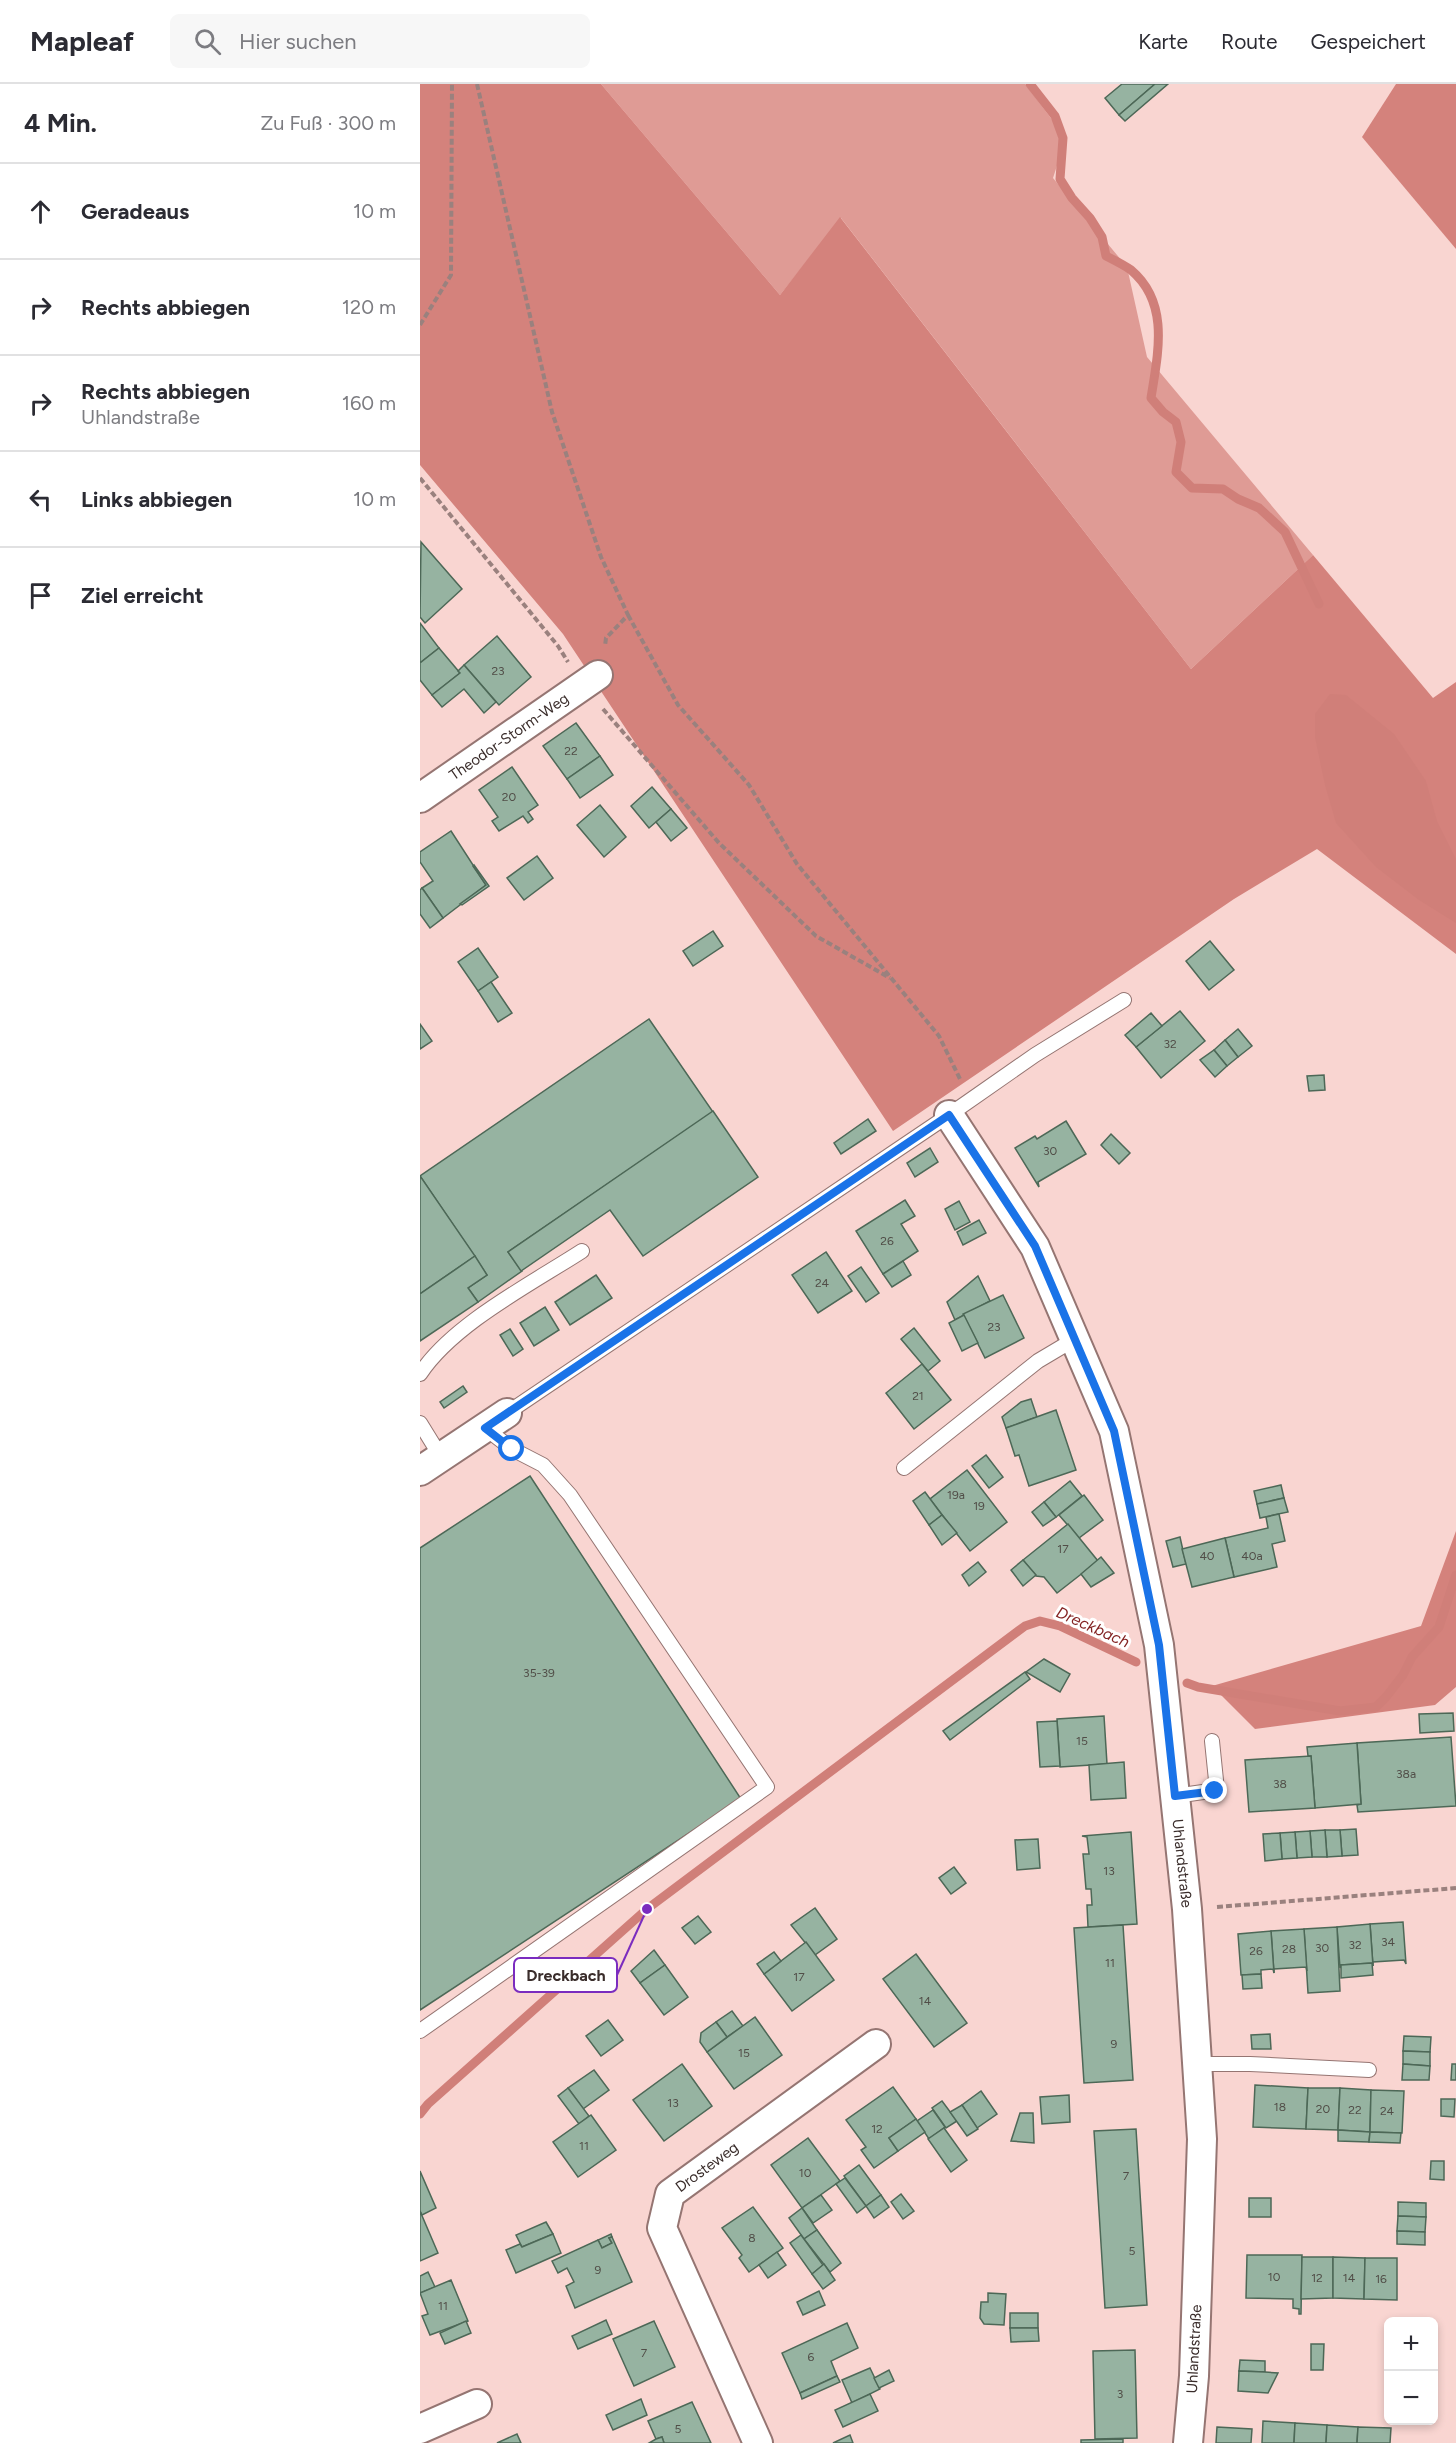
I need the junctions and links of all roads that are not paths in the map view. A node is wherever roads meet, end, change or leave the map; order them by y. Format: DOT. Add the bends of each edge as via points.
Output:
graph roads {
  1 [pos="590,681"];
  2 [pos="420,798"];
  3 [pos="1124,1000"];
  4 [pos="959,1107"];
  5 [pos="582,1251"];
  6 [pos="1075,1339"];
  7 [pos="420,1374"];
  8 [pos="496,1420"];
  9 [pos="420,1423"];
  10 [pos="431,1464"];
  11 [pos="904,1468"];
  12 [pos="1212,1741"];
  13 [pos="1175,1796"];
  14 [pos="420,2031"];
  15 [pos="876,2044"];
  16 [pos="1197,2064"];
  17 [pos="1370,2070"];
  18 [pos="477,2404"];
  19 [pos="420,2429"];
  20 [pos="758,2443"];
  21 [pos="1188,2443"];
  1 -- 2 [label="street, Theodor-Storm-Weg"];
  3 -- 4 [label="lane"];
  4 -- 6 [label="street, Uhlandstraße" via="1035,1246"];
  4 -- 8 [label="lane"];
  5 -- 7 [label="lane" via="479,1318 431,1358"];
  6 -- 11 [label="lane" via="1038,1362"];
  6 -- 13 [label="street, Uhlandstraße" via="1114,1431 1159,1645"];
  8 -- 10 [label="street"];
  8 -- 14 [label="lane" via="512,1449 543,1465 570,1495 767,1787"];
  9 -- 10 [label="lane"];
  12 -- 13 [label="lane" via="1216,1790"];
  13 -- 16 [label="street, Uhlandstraße"];
  15 -- 20 [label="street, Drosteweg" via="670,2194 662,2228"];
  16 -- 17 [label="lane"];
  16 -- 21 [label="street, Uhlandstraße" via="1202,2139"];
  18 -- 19 [label="street"];
}
